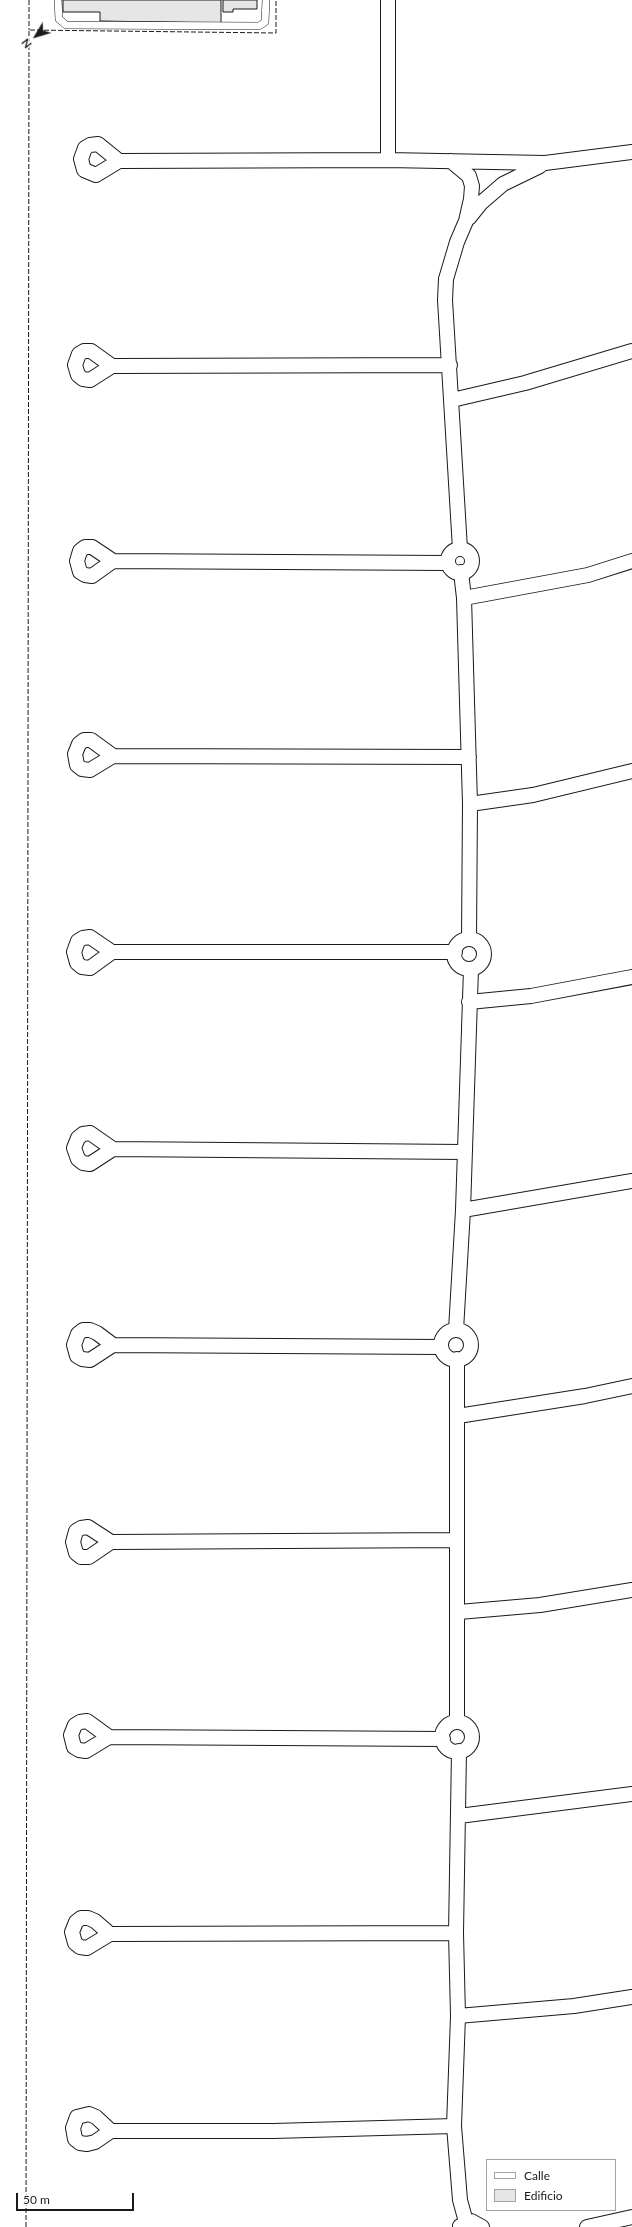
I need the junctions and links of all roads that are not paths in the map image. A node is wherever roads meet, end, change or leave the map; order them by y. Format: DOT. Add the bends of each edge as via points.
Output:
graph roads {
  1 [pos="58,0"];
  2 [pos="266,0"];
  3 [pos="388,0"];
  4 [pos="632,152"];
  5 [pos="388,160"];
  6 [pos="119,161"];
  7 [pos="451,161"];
  8 [pos="545,163"];
  9 [pos="466,221"];
  10 [pos="632,351"];
  11 [pos="450,365"];
  12 [pos="112,366"];
  13 [pos="452,400"];
  14 [pos="460,549"];
  15 [pos="113,561"];
  16 [pos="632,561"];
  17 [pos="448,563"];
  18 [pos="461,572"];
  19 [pos="464,598"];
  20 [pos="113,756"];
  21 [pos="469,757"];
  22 [pos="632,771"];
  23 [pos="470,804"];
  24 [pos="469,939"];
  25 [pos="112,952"];
  26 [pos="454,952"];
  27 [pos="471,969"];
  28 [pos="632,977"];
  29 [pos="469,1002"];
  30 [pos="112,1149"];
  31 [pos="464,1152"];
  32 [pos="632,1181"];
  33 [pos="464,1210"];
  34 [pos="456,1330"];
  35 [pos="112,1346"];
  36 [pos="441,1347"];
  37 [pos="457,1359"];
  38 [pos="632,1386"];
  39 [pos="458,1416"];
  40 [pos="457,1540"];
  41 [pos="111,1542"];
  42 [pos="632,1590"];
  43 [pos="458,1612"];
  44 [pos="457,1722"];
  45 [pos="109,1737"];
  46 [pos="443,1740"];
  47 [pos="459,1752"];
  48 [pos="632,1794"];
  49 [pos="459,1816"];
  50 [pos="456,1933"];
  51 [pos="110,1934"];
  52 [pos="632,1997"];
  53 [pos="458,2016"];
  54 [pos="454,2126"];
  55 [pos="111,2131"];
  56 [pos="632,2217"];
  57 [pos="462,2224"];
  58 [pos="482,2227"];
  59 [pos="587,2227"];
  1 -- 2 [label="lane" via="59,19 66,25 251,26 259,26 265,22"];
  3 -- 5 [label="street"];
  4 -- 8 [label="street"];
  5 -- 6 [label="street"];
  5 -- 7 [label="street"];
  7 -- 8 [label="street"];
  7 -- 9 [label="street" via="469,176 472,186 472,199"];
  8 -- 9 [label="street" via="503,184 481,203"];
  9 -- 11 [label="street" via="446,279"];
  10 -- 13 [label="street" via="525,383"];
  11 -- 12 [label="street"];
  11 -- 13 [label="street"];
  13 -- 14 [label="street"];
  14 -- 17 [label="street" via="451,553"];
  14 -- 18 [label="street" via="469,554 471,561 469,567"];
  15 -- 17 [label="street"];
  16 -- 19 [label="street" via="588,575"];
  17 -- 18 [label="street" via="452,569"];
  18 -- 19 [label="street"];
  19 -- 21 [label="street"];
  20 -- 21 [label="street"];
  21 -- 23 [label="street"];
  22 -- 23 [label="street" via="540,793"];
  23 -- 24 [label="street"];
  24 -- 26 [label="street" via="458,944"];
  24 -- 27 [label="street" via="481,945 484,954 481,962"];
  25 -- 26 [label="street"];
  26 -- 27 [label="street" via="459,964"];
  27 -- 29 [label="street"];
  28 -- 29 [label="street" via="530,996"];
  29 -- 31 [label="street"];
  30 -- 31 [label="street"];
  31 -- 33 [label="street"];
  32 -- 33 [label="street"];
  33 -- 34 [label="street"];
  34 -- 36 [label="street" via="444,1335"];
  34 -- 37 [label="street" via="467,1336 470,1344 465,1356"];
  35 -- 36 [label="street"];
  36 -- 37 [label="street" via="445,1355"];
  37 -- 39 [label="street"];
  38 -- 39 [label="street"];
  39 -- 40 [label="street"];
  40 -- 41 [label="street"];
  40 -- 43 [label="street"];
  42 -- 43 [label="street" via="540,1605"];
  43 -- 44 [label="street"];
  44 -- 46 [label="street" via="446,1727"];
  44 -- 47 [label="street" via="469,1728 472,1737 466,1749"];
  45 -- 46 [label="street"];
  46 -- 47 [label="street" via="447,1747"];
  47 -- 49 [label="street"];
  48 -- 49 [label="street"];
  49 -- 50 [label="street"];
  50 -- 51 [label="street"];
  50 -- 53 [label="street"];
  52 -- 53 [label="street" via="574,2006"];
  53 -- 54 [label="street"];
  54 -- 55 [label="street" via="273,2132"];
  54 -- 57 [label="street"];
  56 -- 59 [label="street"];
  57 -- 58 [label="street" via="475,2222"];
}
